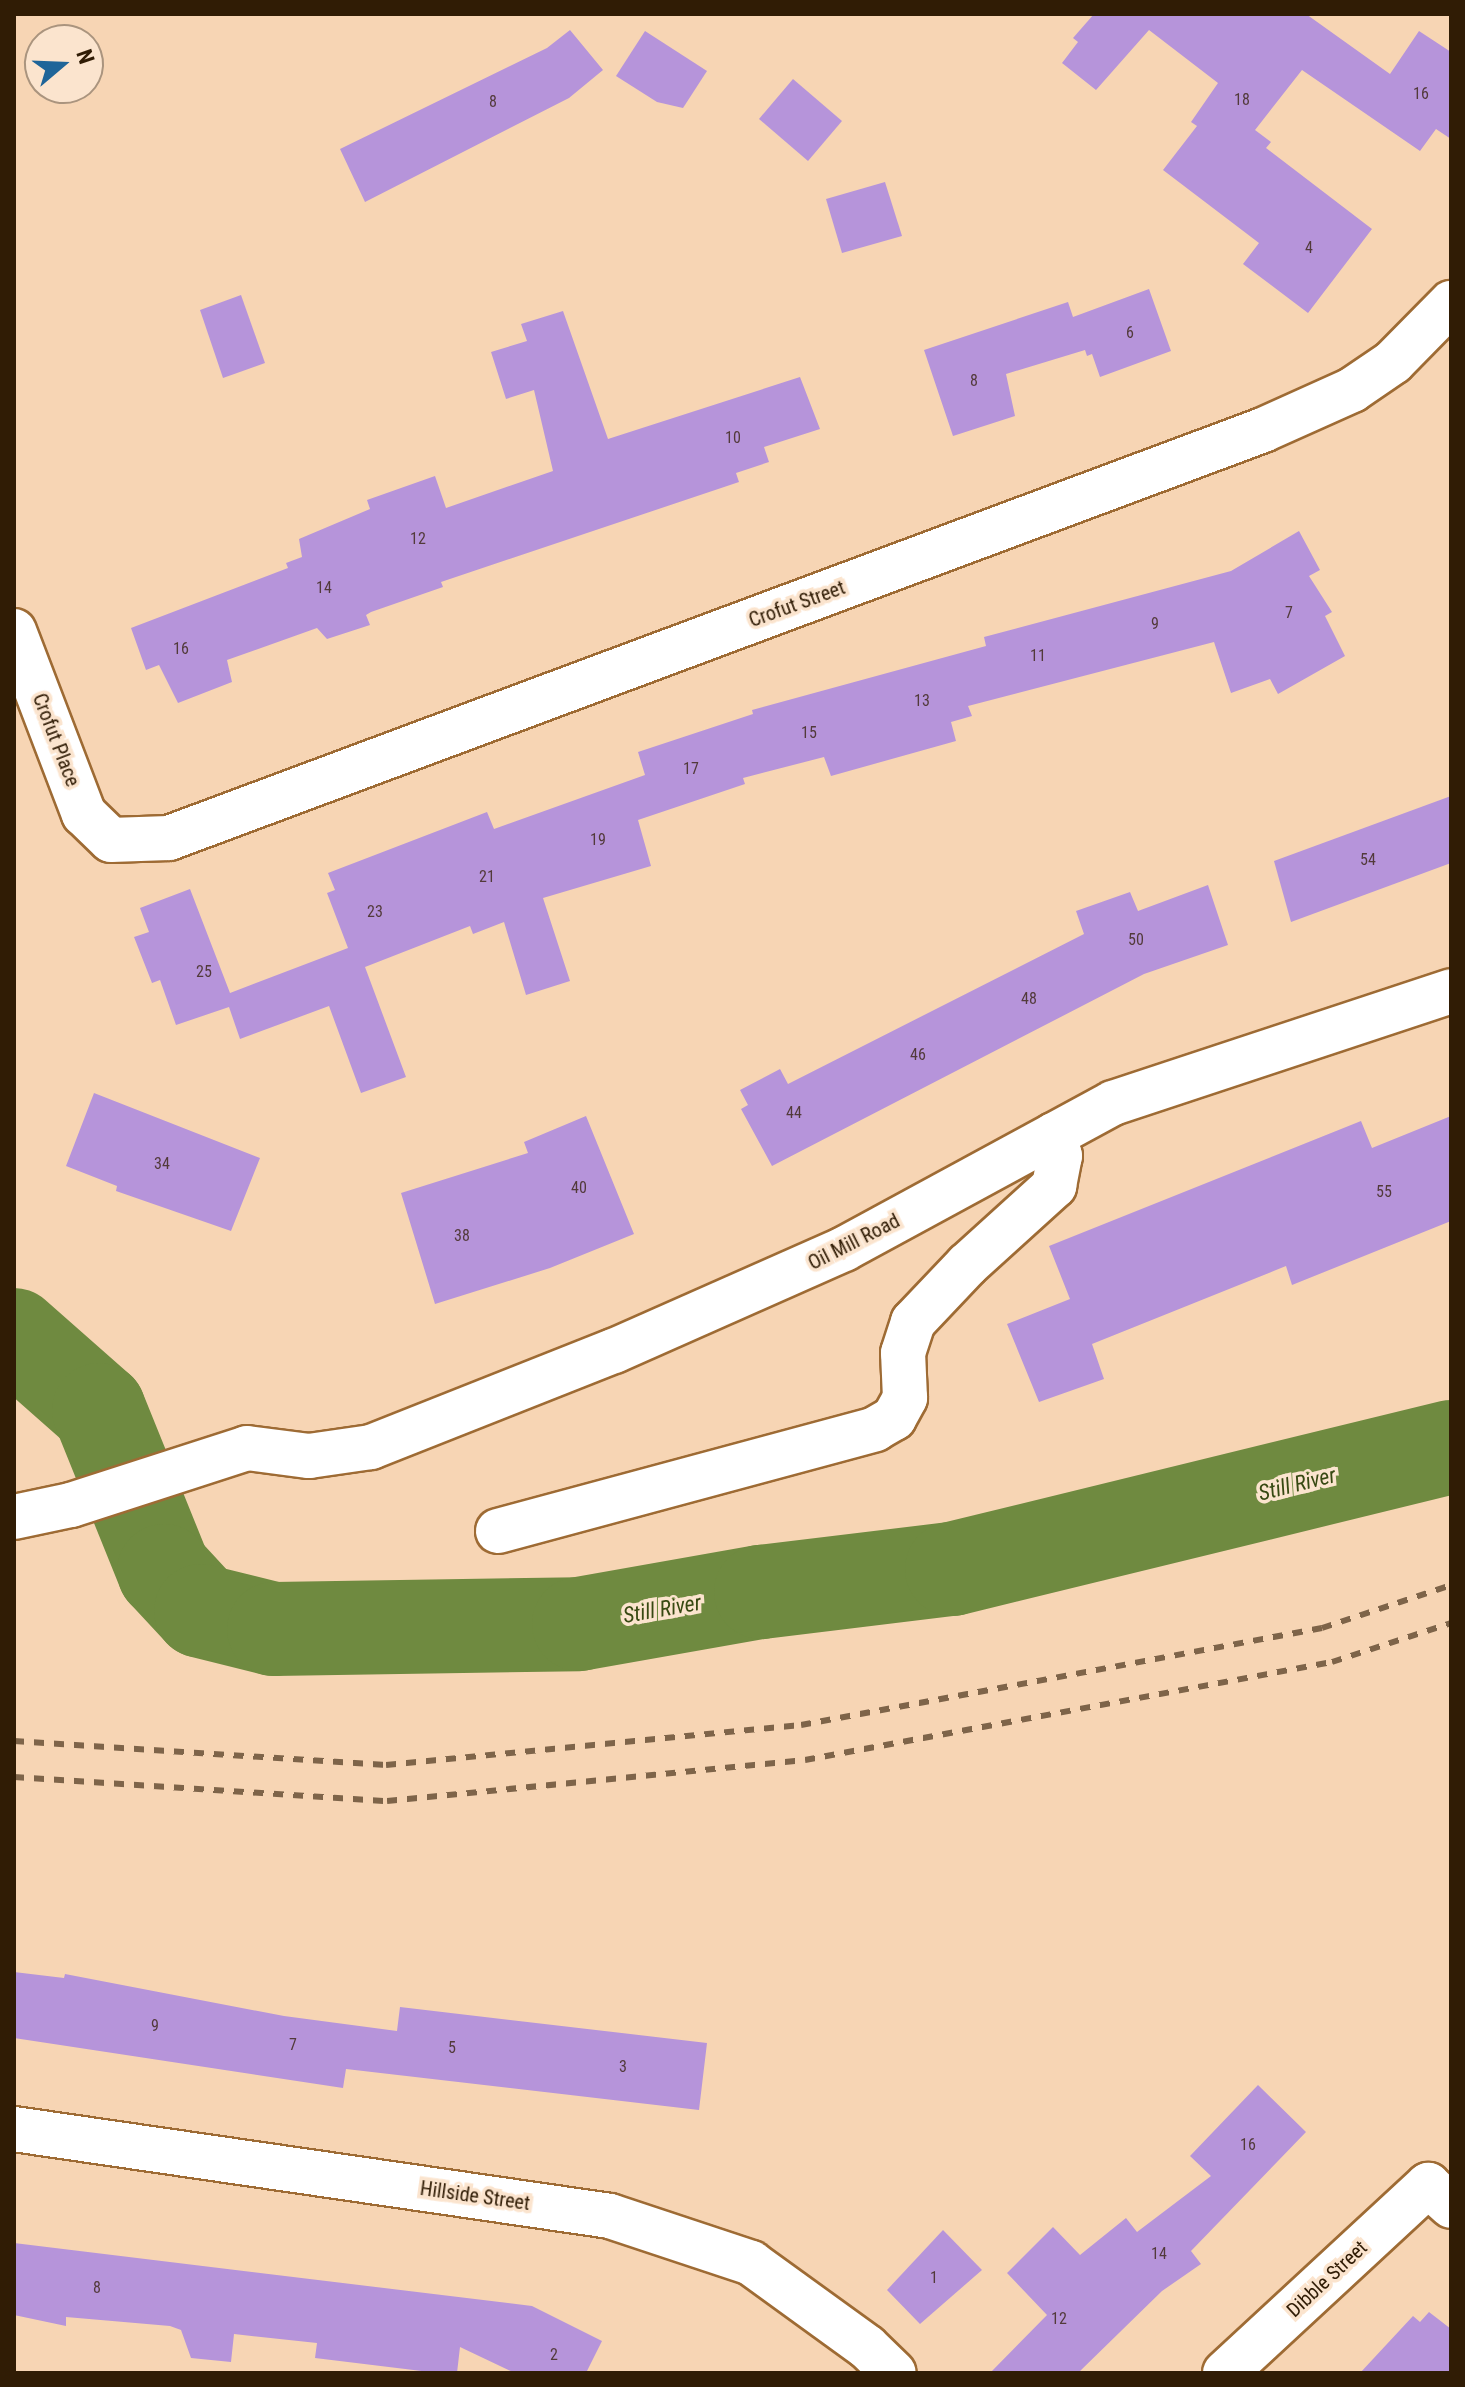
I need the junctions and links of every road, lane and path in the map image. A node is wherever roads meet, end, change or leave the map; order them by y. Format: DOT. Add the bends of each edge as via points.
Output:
graph roads {
  1 [pos="1451,303"];
  2 [pos="14,631"];
  3 [pos="111,840"];
  4 [pos="1451,991"];
  5 [pos="1054,1135"];
  6 [pos="14,1517"];
  7 [pos="498,1531"];
  8 [pos="14,2129"];
  9 [pos="1440,2196"];
  10 [pos="894,2373"];
  11 [pos="1225,2373"];
  1 -- 3 [label="street, Crofut Street" via="1383,369 1352,390 1263,430 169,838"];
  2 -- 3 [label="street, Crofut Place" via="84,814"];
  4 -- 5 [label="street, Oil Mill Road" via="1113,1103"];
  5 -- 6 [label="street, Oil Mill Road" via="844,1249 614,1351 371,1447 309,1456 247,1448 71,1505"];
  5 -- 7 [label="street" via="1060,1156 1054,1186 913,1322 903,1353 905,1398 894,1418 875,1429"];
  8 -- 10 [label="street, Hillside Street" via="610,2216 751,2263 867,2347"];
  9 -- 11 [label="street, Dibble Street"];
}
